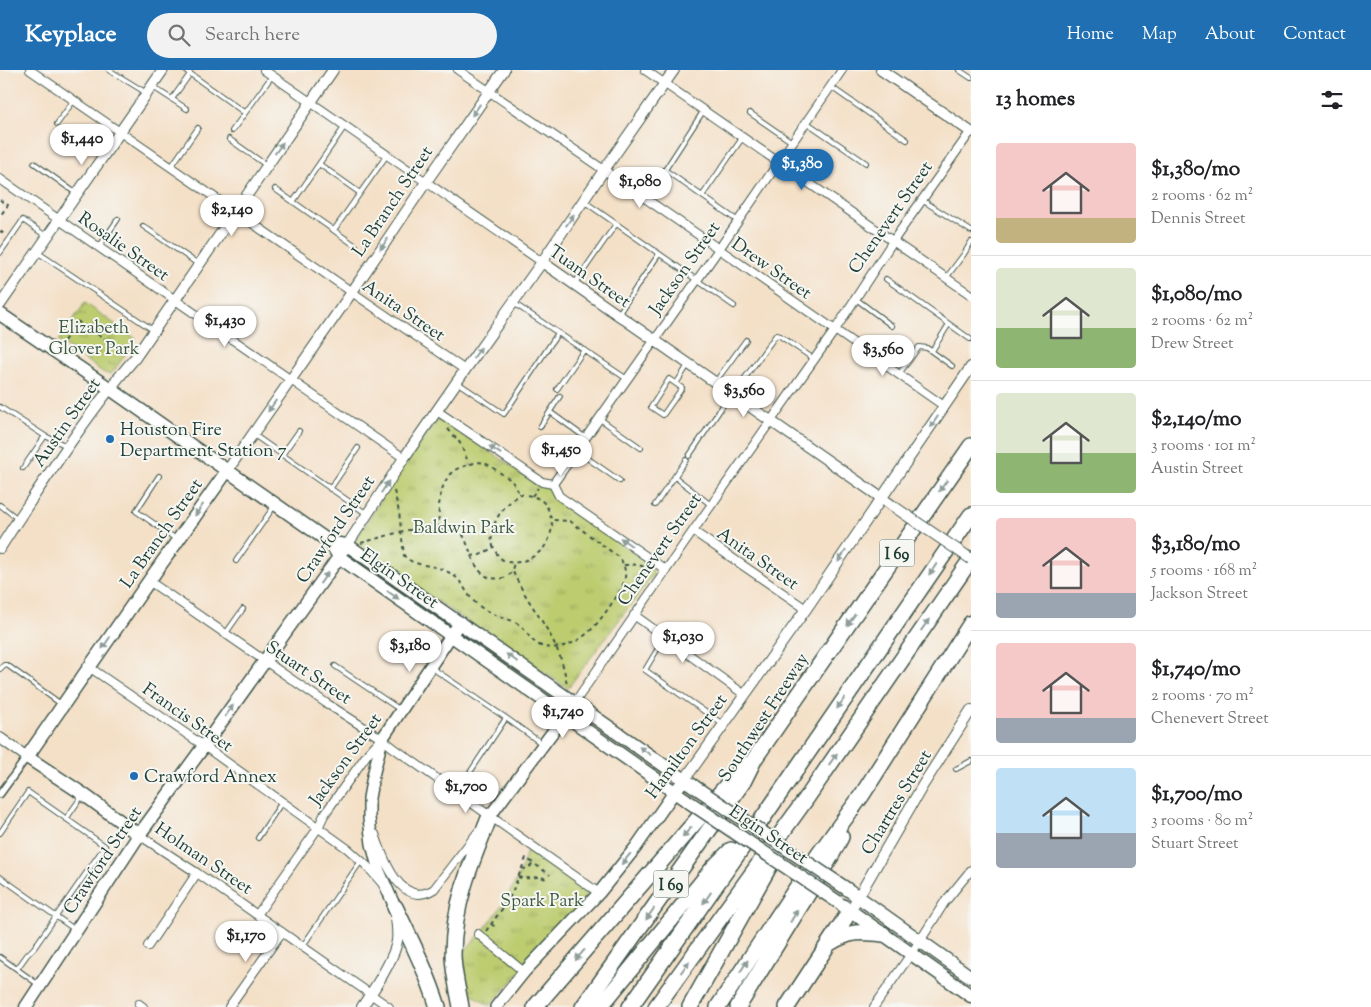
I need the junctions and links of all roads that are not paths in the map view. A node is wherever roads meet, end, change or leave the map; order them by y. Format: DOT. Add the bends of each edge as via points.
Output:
graph roads {
  1 [pos="30,70"];
  2 [pos="109,70"];
  3 [pos="185,70"];
  4 [pos="264,70"];
  5 [pos="333,70"];
  6 [pos="458,70"];
  7 [pos="504,70"];
  8 [pos="645,70"];
  9 [pos="674,70"];
  10 [pos="842,70"];
  11 [pos="881,70"];
  12 [pos="959,70"];
  13 [pos="160,71"];
  14 [pos="190,74"];
  15 [pos="272,76"];
  16 [pos="971,78"];
  17 [pos="664,84"];
  18 [pos="831,86"];
  19 [pos="149,90"];
  20 [pos="489,92"];
  21 [pos="172,99"];
  22 [pos="74,100"];
  23 [pos="311,102"];
  24 [pos="187,109"];
  25 [pos="704,110"];
  26 [pos="245,113"];
  27 [pos="750,113"];
  28 [pos="806,122"];
  29 [pos="57,124"];
  30 [pos="345,126"];
  31 [pos="198,128"];
  32 [pos="120,132"];
  33 [pos="232,132"];
  34 [pos="971,132"];
  35 [pos="743,138"];
  36 [pos="229,139"];
  37 [pos="907,140"];
  38 [pos="792,142"];
  39 [pos="388,156"];
  40 [pos="779,162"];
  41 [pos="34,163"];
  42 [pos="866,163"];
  43 [pos="319,164"];
  44 [pos="267,166"];
  45 [pos="171,167"];
  46 [pos="604,170"];
  47 [pos="665,170"];
  48 [pos="0,178"];
  49 [pos="426,182"];
  50 [pos="275,189"];
  51 [pos="77,194"];
  52 [pos="360,194"];
  53 [pos="702,196"];
  54 [pos="646,199"];
  55 [pos="922,200"];
  56 [pos="583,201"];
  57 [pos="292,202"];
  58 [pos="235,211"];
  59 [pos="60,219"];
  60 [pos="118,219"];
  61 [pos="738,220"];
  62 [pos="616,224"];
  63 [pos="143,226"];
  64 [pos="334,230"];
  65 [pos="971,231"];
  66 [pos="47,237"];
  67 [pos="893,241"];
  68 [pos="971,242"];
  69 [pos="356,246"];
  70 [pos="99,247"];
  71 [pos="719,249"];
  72 [pos="37,252"];
  73 [pos="0,253"];
  74 [pos="659,254"];
  75 [pos="542,262"];
  76 [pos="198,264"];
  77 [pos="946,278"];
  78 [pos="886,279"];
  79 [pos="697,280"];
  80 [pos="574,284"];
  81 [pos="352,292"];
  82 [pos="971,295"];
  83 [pos="855,298"];
  84 [pos="174,300"];
  85 [pos="513,302"];
  86 [pos="0,305"];
  87 [pos="734,306"];
  88 [pos="0,314"];
  89 [pos="618,315"];
  90 [pos="949,324"];
  91 [pos="892,326"];
  92 [pos="153,330"];
  93 [pos="835,330"];
  94 [pos="558,333"];
  95 [pos="970,339"];
  96 [pos="654,340"];
  97 [pos="746,340"];
  98 [pos="584,350"];
  99 [pos="932,351"];
  100 [pos="814,359"];
  101 [pos="689,364"];
  102 [pos="952,366"];
  103 [pos="971,368"];
  104 [pos="465,370"];
  105 [pos="899,374"];
  106 [pos="290,379"];
  107 [pos="627,379"];
  108 [pos="456,382"];
  109 [pos="715,382"];
  110 [pos="676,384"];
  111 [pos="109,388"];
  112 [pos="557,389"];
  113 [pos="732,394"];
  114 [pos="560,396"];
  115 [pos="0,406"];
  116 [pos="944,406"];
  117 [pos="437,411"];
  118 [pos="550,412"];
  119 [pos="599,419"];
  120 [pos="770,421"];
  121 [pos="540,427"];
  122 [pos="299,431"];
  123 [pos="252,434"];
  124 [pos="45,436"];
  125 [pos="586,438"];
  126 [pos="971,446"];
  127 [pos="68,447"];
  128 [pos="358,448"];
  129 [pos="641,448"];
  130 [pos="577,451"];
  131 [pos="282,455"];
  132 [pos="689,456"];
  133 [pos="404,458"];
  134 [pos="686,460"];
  135 [pos="23,468"];
  136 [pos="227,471"];
  137 [pos="159,476"];
  138 [pos="674,477"];
  139 [pos="620,481"];
  140 [pos="553,484"];
  141 [pos="330,489"];
  142 [pos="882,498"];
  143 [pos="275,505"];
  144 [pos="655,505"];
  145 [pos="711,505"];
  146 [pos="0,506"];
  147 [pos="368,514"];
  148 [pos="971,515"];
  149 [pos="18,519"];
  150 [pos="692,531"];
  151 [pos="178,540"];
  152 [pos="332,543"];
  153 [pos="352,545"];
  154 [pos="0,548"];
  155 [pos="339,557"];
  156 [pos="971,559"];
  157 [pos="236,561"];
  158 [pos="666,570"];
  159 [pos="149,581"];
  160 [pos="243,609"];
  161 [pos="806,609"];
  162 [pos="634,616"];
  163 [pos="460,622"];
  164 [pos="971,622"];
  165 [pos="226,634"];
  166 [pos="451,635"];
  167 [pos="666,639"];
  168 [pos="265,660"];
  169 [pos="335,666"];
  170 [pos="89,667"];
  171 [pos="430,667"];
  172 [pos="0,669"];
  173 [pos="745,695"];
  174 [pos="575,702"];
  175 [pos="63,705"];
  176 [pos="401,710"];
  177 [pos="565,715"];
  178 [pos="969,717"];
  179 [pos="506,718"];
  180 [pos="724,725"];
  181 [pos="0,738"];
  182 [pos="382,739"];
  183 [pos="543,745"];
  184 [pos="204,746"];
  185 [pos="27,757"];
  186 [pos="755,758"];
  187 [pos="971,761"];
  188 [pos="956,769"];
  189 [pos="690,783"];
  190 [pos="675,791"];
  191 [pos="456,793"];
  192 [pos="0,794"];
  193 [pos="83,794"];
  194 [pos="862,795"];
  195 [pos="806,799"];
  196 [pos="282,802"];
  197 [pos="765,815"];
  198 [pos="490,816"];
  199 [pos="369,818"];
  200 [pos="66,819"];
  201 [pos="318,828"];
  202 [pos="0,833"];
  203 [pos="139,835"];
  204 [pos="258,838"];
  205 [pos="361,861"];
  206 [pos="971,870"];
  207 [pos="197,873"];
  208 [pos="0,877"];
  209 [pos="384,886"];
  210 [pos="599,893"];
  211 [pos="858,898"];
  212 [pos="844,906"];
  213 [pos="394,907"];
  214 [pos="257,915"];
  215 [pos="56,916"];
  216 [pos="76,930"];
  217 [pos="282,932"];
  218 [pos="481,934"];
  219 [pos="883,934"];
  220 [pos="920,941"];
  221 [pos="828,944"];
  222 [pos="148,946"];
  223 [pos="302,947"];
  224 [pos="911,954"];
  225 [pos="0,957"];
  226 [pos="17,969"];
  227 [pos="524,972"];
  228 [pos="971,977"];
  229 [pos="40,985"];
  230 [pos="370,995"];
  231 [pos="971,996"];
  232 [pos="26,1007"];
  233 [pos="229,1007"];
  234 [pos="362,1007"];
  235 [pos="389,1007"];
  236 [pos="438,1007"];
  237 [pos="461,1007"];
  238 [pos="496,1007"];
  239 [pos="535,1007"];
  240 [pos="583,1007"];
  241 [pos="600,1007"];
  242 [pos="630,1007"];
  243 [pos="656,1007"];
  244 [pos="690,1007"];
  245 [pos="718,1007"];
  246 [pos="738,1007"];
  247 [pos="787,1007"];
  248 [pos="874,1007"];
  1 -- 22 [label="street, Anita Street"];
  2 -- 19 [label="lane"];
  3 -- 14 [label="lane"];
  4 -- 15 [label="street, Tuam Street"];
  5 -- 23 [label="street, Austin Street"];
  6 -- 20 [label="street, Drew Street"];
  7 -- 20 [label="street, La Branch Street"];
  8 -- 17 [label="street"];
  9 -- 17 [label="street, Crawford Street"];
  10 -- 18 [label="street, Jackson Street"];
  11 -- 34 [label="street"];
  12 -- 16 [label="lane"];
  13 -- 19 [label="street"];
  14 -- 21 [label="lane"];
  14 -- 26 [label="lane"];
  15 -- 23 [label="street, Tuam Street"];
  15 -- 26 [label="lane"];
  17 -- 25 [label="street"];
  17 -- 46 [label="street, Crawford Street"];
  18 -- 28 [label="street, Jackson Street"];
  18 -- 37 [label="lane"];
  19 -- 21 [label="lane"];
  19 -- 32 [label="street"];
  20 -- 46 [label="street, Drew Street"];
  20 -- 49 [label="street, La Branch Street, one-way"];
  21 -- 24 [label="lane"];
  22 -- 29 [label="lane"];
  22 -- 32 [label="street, Anita Street"];
  23 -- 30 [label="street, Tuam Street"];
  44 -- 23 [label="street, Austin Street, one-way"];
  25 -- 35 [label="street"];
  25 -- 47 [label="lane"];
  26 -- 33 [label="lane"];
  27 -- 38 [label="lane"];
  28 -- 38 [label="street, Jackson Street"];
  28 -- 42 [label="lane"];
  30 -- 39 [label="street, Tuam Street"];
  30 -- 43 [label="lane"];
  31 -- 45 [label="lane"];
  32 -- 45 [label="street, Anita Street"];
  32 -- 51 [label="street"];
  34 -- 55 [label="street, Chenevert Street"];
  35 -- 40 [label="street"];
  35 -- 53 [label="lane"];
  36 -- 44 [label="lane"];
  38 -- 40 [label="street, Jackson Street"];
  39 -- 49 [label="street, Tuam Street"];
  39 -- 52 [label="lane"];
  40 -- 61 [label="street, Jackson Street"];
  40 -- 67 [label="street"];
  41 -- 51 [label="lane"];
  43 -- 52 [label="lane"];
  43 -- 57 [label="lane"];
  44 -- 58 [label="street, Austin Street"];
  45 -- 58 [label="street, Anita Street"];
  46 -- 54 [label="street, Drew Street"];
  46 -- 56 [label="street, Crawford Street"];
  47 -- 53 [label="lane"];
  47 -- 54 [label="lane"];
  48 -- 59 [label="street, Rosalie Street"];
  49 -- 75 [label="street, Tuam Street"];
  49 -- 81 [label="street, La Branch Street, one-way"];
  50 -- 57 [label="lane"];
  51 -- 59 [label="street"];
  52 -- 64 [label="lane"];
  53 -- 61 [label="lane"];
  54 -- 71 [label="street, Drew Street"];
  55 -- 65 [label="lane"];
  55 -- 67 [label="street, Chenevert Street"];
  56 -- 62 [label="lane"];
  75 -- 56 [label="street, Crawford Street, one-way"];
  57 -- 64 [label="lane"];
  58 -- 76 [label="street, Austin Street"];
  58 -- 81 [label="street, Anita Street"];
  59 -- 66 [label="street"];
  59 -- 70 [label="street, Rosalie Street"];
  60 -- 70 [label="lane"];
  61 -- 71 [label="street, Jackson Street"];
  62 -- 74 [label="lane"];
  62 -- 80 [label="lane"];
  63 -- 76 [label="lane"];
  64 -- 69 [label="lane"];
  66 -- 72 [label="street"];
  66 -- 73 [label="lane" via="23,220"];
  67 -- 77 [label="street"];
  67 -- 83 [label="street, Chenevert Street"];
  68 -- 77 [label="lane"];
  70 -- 84 [label="street, Rosalie Street"];
  71 -- 79 [label="street, Jackson Street"];
  71 -- 93 [label="street, Drew Street"];
  72 -- 86 [label="street"];
  72 -- 92 [label="lane"];
  74 -- 79 [label="lane"];
  74 -- 89 [label="lane"];
  75 -- 80 [label="street, Tuam Street"];
  75 -- 85 [label="street, Crawford Street"];
  76 -- 84 [label="street, Austin Street"];
  77 -- 82 [label="street"];
  78 -- 90 [label="lane"];
  79 -- 87 [label="lane"];
  79 -- 96 [label="street, Jackson Street"];
  80 -- 89 [label="street, Tuam Street"];
  81 -- 104 [label="street, Anita Street"];
  81 -- 106 [label="street, La Branch Street"];
  83 -- 91 [label="lane"];
  83 -- 93 [label="street, Chenevert Street"];
  84 -- 92 [label="street, Austin Street"];
  84 -- 106 [label="street, Rosalie Street"];
  85 -- 94 [label="lane"];
  104 -- 85 [label="street, Crawford Street, one-way"];
  88 -- 111 [label="main road, Elgin Street"];
  89 -- 96 [label="street, Tuam Street"];
  90 -- 95 [label="lane"];
  90 -- 99 [label="lane"];
  92 -- 111 [label="street, Austin Street" via="135,358"];
  93 -- 100 [label="street, Chenevert Street"];
  93 -- 105 [label="street, Drew Street"];
  94 -- 98 [label="lane"];
  94 -- 108 [label="lane" via="504,414"];
  96 -- 101 [label="street, Tuam Street"];
  96 -- 107 [label="street, Jackson Street"];
  97 -- 109 [label="lane"];
  98 -- 107 [label="lane"];
  98 -- 112 [label="lane"];
  99 -- 102 [label="lane"];
  99 -- 105 [label="lane" via="918,347"];
  100 -- 113 [label="lane" via="776,335"];
  100 -- 120 [label="street, Chenevert Street"];
  101 -- 109 [label="street, Tuam Street"];
  101 -- 110 [label="lane"];
  103 -- 116 [label="street, Hamilton Street"];
  104 -- 108 [label="street, Crawford Street"];
  105 -- 116 [label="street, Drew Street"];
  106 -- 123 [label="street, La Branch Street, one-way"];
  106 -- 133 [label="street, Rosalie Street"];
  107 -- 119 [label="street, Jackson Street"];
  108 -- 117 [label="street, Crawford Street"];
  109 -- 113 [label="street, Tuam Street"];
  110 -- 110 [label="lane" via="669,379 651,407 663,415 682,388"];
  111 -- 127 [label="street, Austin Street"];
  111 -- 136 [label="main road, Elgin Street"];
  113 -- 120 [label="street, Tuam Street"];
  113 -- 132 [label="lane"];
  114 -- 118 [label="lane"];
  115 -- 124 [label="lane"];
  116 -- 142 [label="street, Hamilton Street, one-way"];
  117 -- 133 [label="street, Crawford Street"];
  140 -- 117 [label="street, one-way" via="542,482"];
  118 -- 121 [label="lane"];
  118 -- 125 [label="lane"];
  119 -- 125 [label="street, Jackson Street"];
  119 -- 129 [label="lane"];
  120 -- 142 [label="street, Tuam Street"];
  120 -- 145 [label="street, Chenevert Street"];
  122 -- 131 [label="lane"];
  123 -- 131 [label="lane"];
  123 -- 136 [label="street, La Branch Street"];
  124 -- 127 [label="lane"];
  124 -- 135 [label="lane"];
  125 -- 130 [label="street, Jackson Street"];
  126 -- 186 [label="highway, Southwest Freeway / I 69, one-way"];
  127 -- 149 [label="street, Austin Street"];
  128 -- 141 [label="lane"];
  130 -- 139 [label="lane"];
  130 -- 140 [label="street, Jackson Street"];
  131 -- 141 [label="lane"];
  147 -- 133 [label="street, Crawford Street, one-way"];
  134 -- 138 [label="lane"];
  136 -- 143 [label="main road, Elgin Street"];
  136 -- 151 [label="main road, La Branch Street, one-way"];
  137 -- 151 [label="lane" via="136,511"];
  138 -- 144 [label="lane"];
  138 -- 145 [label="lane"];
  158 -- 140 [label="street, one-way" via="559,496"];
  141 -- 147 [label="lane"];
  142 -- 156 [label="street, Tuam Street, bridge"];
  142 -- 161 [label="street, Hamilton Street, one-way"];
  143 -- 152 [label="main road, Elgin Street"];
  143 -- 157 [label="lane"];
  145 -- 150 [label="street, Chenevert Street"];
  146 -- 149 [label="lane"];
  147 -- 153 [label="street, Crawford Street"];
  148 -- 197 [label="highway, one-way"];
  149 -- 154 [label="street, Austin Street"];
  150 -- 158 [label="street, Chenevert Street"];
  150 -- 161 [label="street, Anita Street"];
  151 -- 159 [label="main road, La Branch Street"];
  152 -- 153 [label="main road, Elgin Street"];
  152 -- 155 [label="main road, Elgin Street"];
  153 -- 155 [label="street, Crawford Street"];
  153 -- 163 [label="main road, Elgin Street"];
  155 -- 166 [label="main road, Elgin Street, one-way"];
  168 -- 155 [label="main road, Crawford Street, one-way"];
  195 -- 156 [label="highway, one-way"];
  158 -- 162 [label="street, Chenevert Street"];
  159 -- 165 [label="street, Stuart Street"];
  159 -- 170 [label="main road, La Branch Street, one-way"];
  160 -- 165 [label="lane"];
  161 -- 173 [label="street, Hamilton Street"];
  162 -- 167 [label="street"];
  162 -- 174 [label="street, Chenevert Street"];
  163 -- 166 [label="main road, Jackson Street"];
  174 -- 163 [label="main road, Elgin Street, one-way"];
  164 -- 194 [label="highway"];
  165 -- 168 [label="street, Stuart Street"];
  166 -- 171 [label="main road, Jackson Street"];
  166 -- 177 [label="main road, Elgin Street"];
  167 -- 173 [label="street"];
  167 -- 180 [label="lane" via="645,670"];
  168 -- 182 [label="street, Stuart Street"];
  184 -- 168 [label="main road, Crawford Street, one-way"];
  169 -- 176 [label="lane"];
  170 -- 175 [label="main road, La Branch Street"];
  170 -- 184 [label="street, Francis Street"];
  171 -- 176 [label="main road, Jackson Street"];
  171 -- 179 [label="lane"];
  172 -- 175 [label="lane" via="7,665"];
  173 -- 180 [label="street, Hamilton Street"];
  174 -- 177 [label="main road, Chenevert Street"];
  189 -- 174 [label="main road, Elgin Street, one-way"];
  175 -- 185 [label="main road, La Branch Street"];
  176 -- 182 [label="main road, Jackson Street"];
  177 -- 183 [label="main road, Chenevert Street"];
  177 -- 190 [label="main road, Elgin Street"];
  178 -- 211 [label="street, Chartres Street" via="924,785"];
  179 -- 183 [label="lane"];
  179 -- 191 [label="lane"];
  180 -- 189 [label="street, Hamilton Street"];
  181 -- 185 [label="street, Holman Street"];
  182 -- 191 [label="street, Stuart Street"];
  182 -- 199 [label="main road" via="369,798"];
  182 -- 201 [label="street, Jackson Street" via="368,753"];
  183 -- 198 [label="main road, Chenevert Street"];
  184 -- 196 [label="street, Francis Street"];
  184 -- 203 [label="main road, Crawford Street"];
  185 -- 192 [label="street, La Branch Street"];
  185 -- 193 [label="main road, Holman Street"];
  186 -- 239 [label="highway, one-way" via="735,776"];
  186 -- 240 [label="highway, Southwest Freeway / I 69, one-way" via="743,782"];
  187 -- 188 [label="lane"];
  189 -- 190 [label="main road, Hamilton Street"];
  189 -- 211 [label="main road, Elgin Street, bridge"];
  190 -- 210 [label="main road, Hamilton Street, one-way"];
  190 -- 212 [label="main road, Elgin Street, bridge"];
  191 -- 198 [label="street, Stuart Street"];
  193 -- 200 [label="lane"];
  193 -- 203 [label="main road, Holman Street"];
  245 -- 194 [label="highway, one-way" via="818,854"];
  246 -- 194 [label="highway, one-way" via="831,856"];
  243 -- 195 [label="highway, one-way"];
  195 -- 244 [label="highway"];
  196 -- 201 [label="street, Francis Street"];
  196 -- 204 [label="lane"];
  197 -- 241 [label="highway" via="714,867"];
  197 -- 242 [label="highway, one-way"];
  198 -- 199 [label="street, Chenevert Street" via="434,889 428,894 416,895 395,879"];
  198 -- 210 [label="street, Stuart Street"];
  198 -- 237 [label="highway" via="473,857 455,927 453,954"];
  199 -- 209 [label="main road" via="374,855"];
  200 -- 202 [label="lane" via="28,792"];
  200 -- 215 [label="lane" via="105,846"];
  201 -- 205 [label="street, Francis Street"];
  201 -- 214 [label="street, Jackson Street"];
  203 -- 207 [label="street, Holman Street"];
  203 -- 216 [label="main road, Crawford Street"];
  205 -- 209 [label="street, Francis Street"];
  205 -- 223 [label="lane"];
  206 -- 220 [label="street"];
  207 -- 214 [label="street, Holman Street"];
  207 -- 222 [label="street"];
  208 -- 215 [label="lane"];
  209 -- 213 [label="main road"];
  210 -- 227 [label="main road, Hamilton Street"];
  211 -- 212 [label="street, Chartres Street"];
  211 -- 220 [label="main road, Elgin Street"];
  212 -- 219 [label="main road, Elgin Street"];
  212 -- 221 [label="highway"];
  213 -- 230 [label="street" via="398,928 394,954"];
  213 -- 236 [label="highway" via="418,955"];
  214 -- 217 [label="street, Holman Street"];
  215 -- 216 [label="lane"];
  215 -- 226 [label="lane"];
  216 -- 229 [label="main road, Crawford Street"];
  217 -- 223 [label="street, Holman Street"];
  217 -- 233 [label="street"];
  218 -- 227 [label="street"];
  219 -- 221 [label="highway" via="853,933"];
  219 -- 224 [label="main road, Elgin Street"];
  220 -- 224 [label="street"];
  220 -- 228 [label="main road, Elgin Street"];
  221 -- 247 [label="highway"];
  223 -- 230 [label="street, Holman Street"];
  224 -- 231 [label="main road, Elgin Street"];
  224 -- 248 [label="street"];
  225 -- 226 [label="lane"];
  226 -- 229 [label="lane"];
  227 -- 238 [label="main road, Hamilton Street"];
  229 -- 232 [label="main road, Crawford Street"];
  230 -- 234 [label="street"];
  230 -- 235 [label="street, Holman Street"];
}
